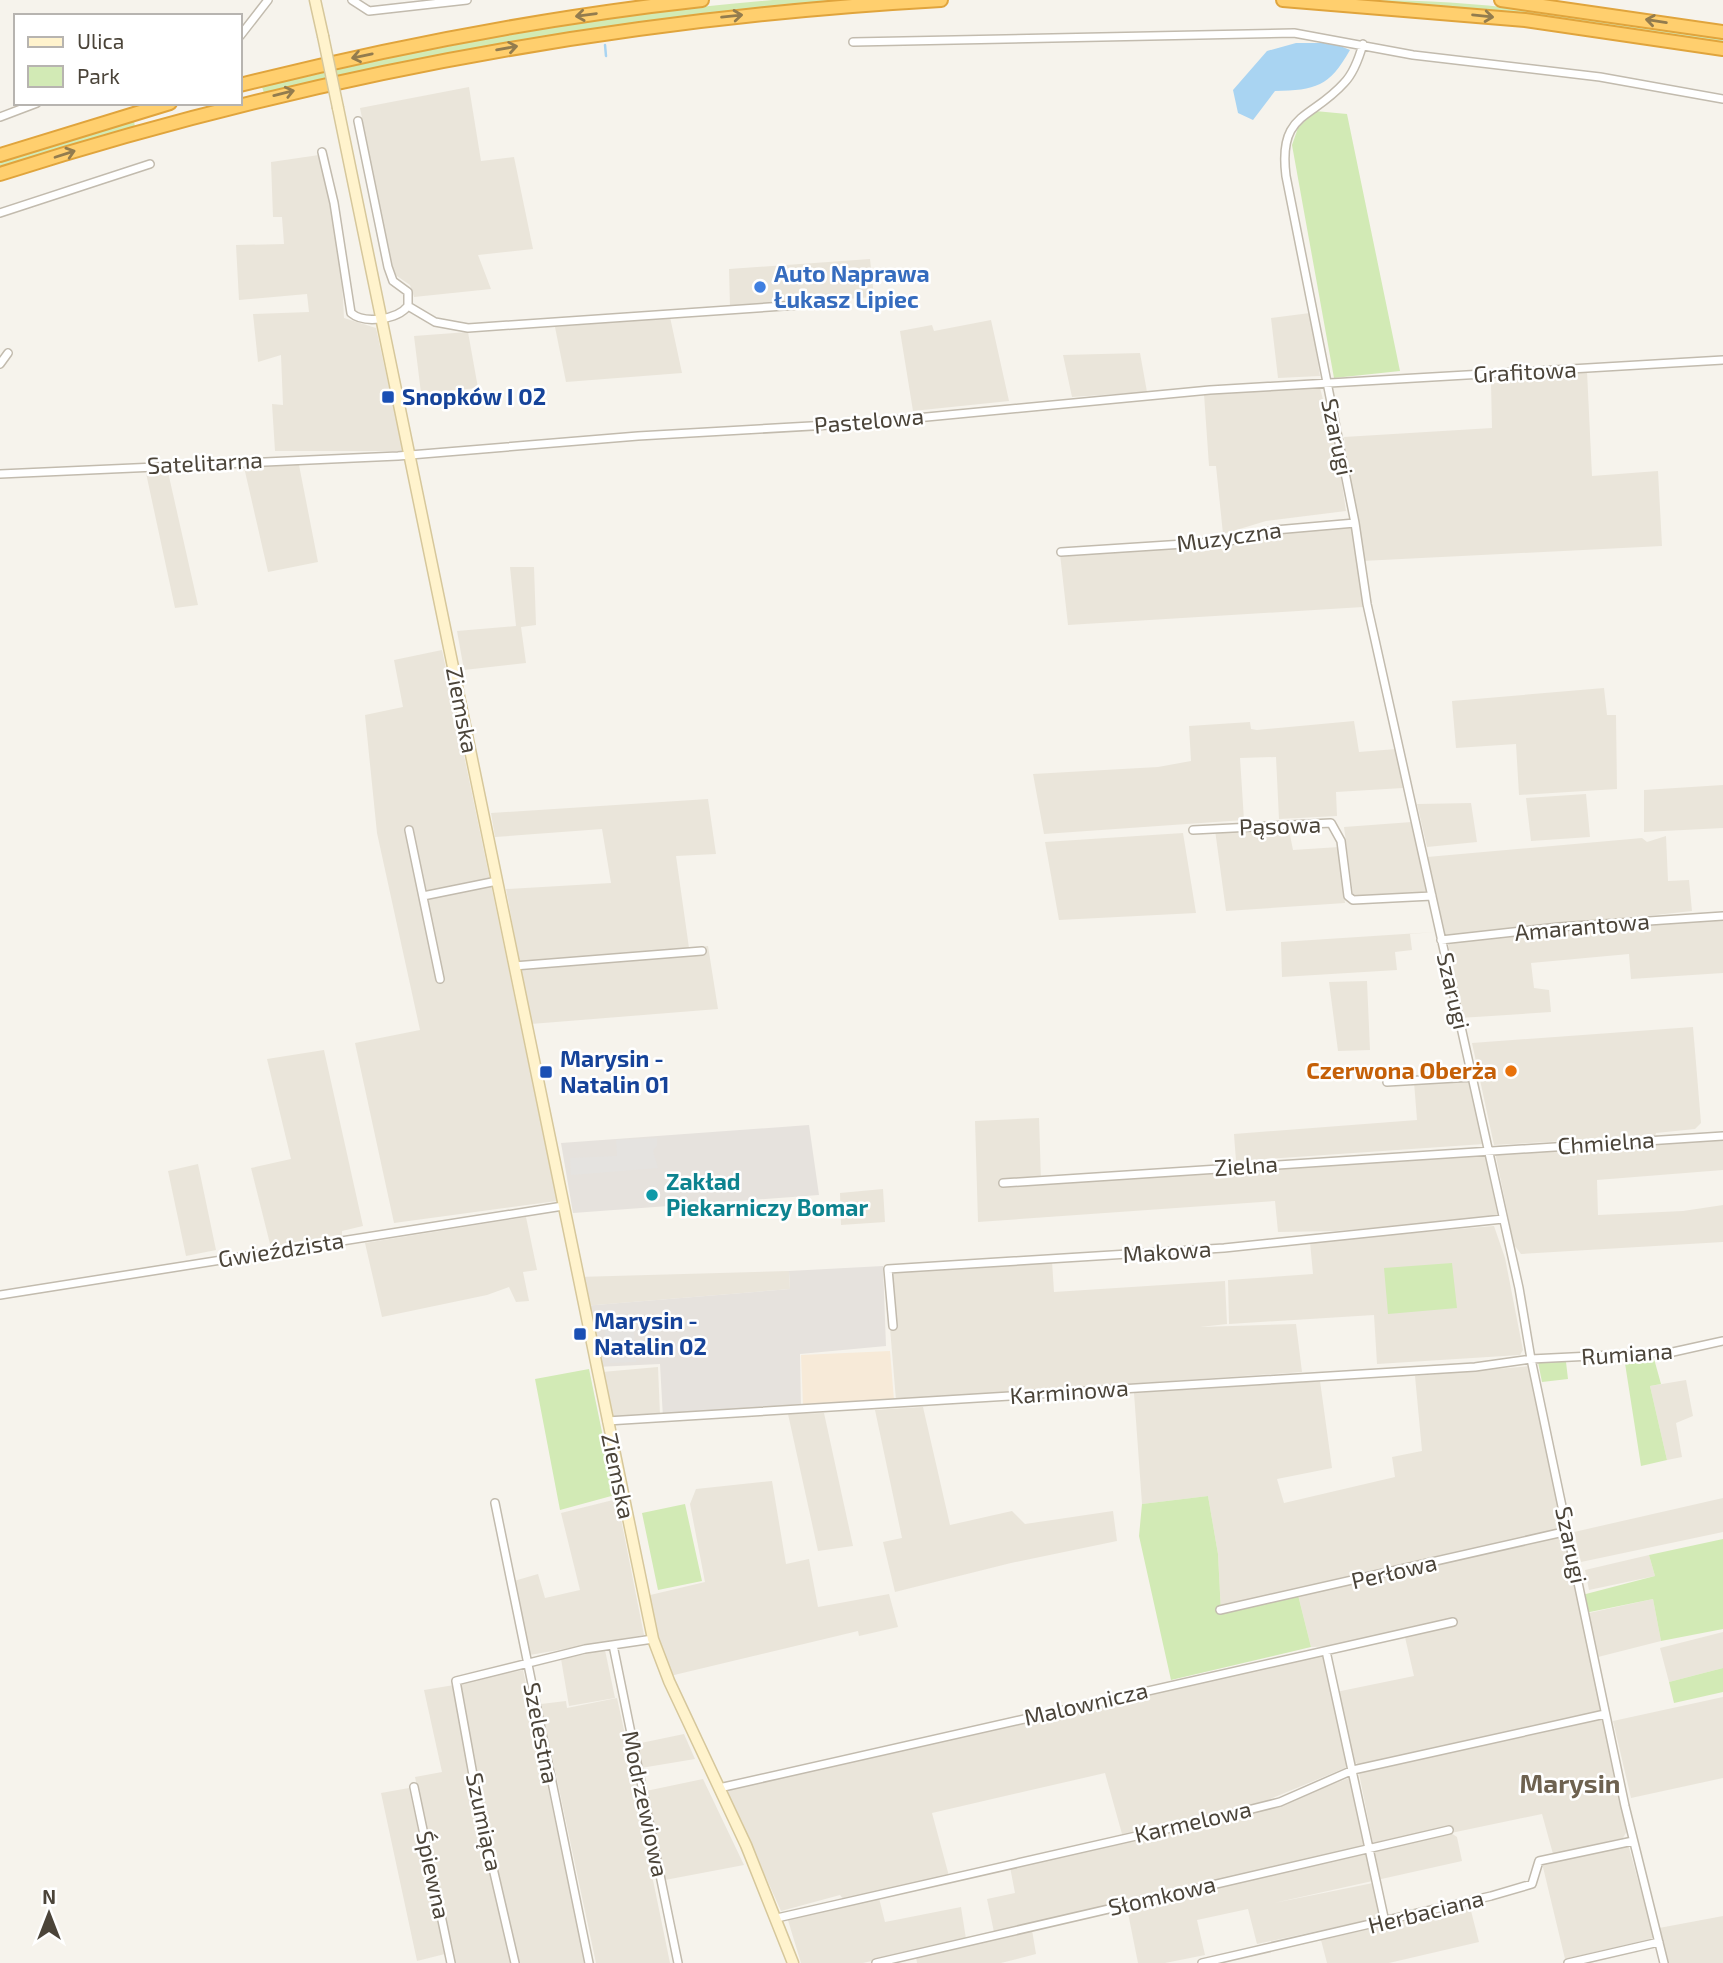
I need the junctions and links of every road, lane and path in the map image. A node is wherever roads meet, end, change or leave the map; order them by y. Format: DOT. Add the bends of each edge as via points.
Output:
graph roads {
  1 [pos="268,0"];
  2 [pos="316,0"];
  3 [pos="352,0"];
  4 [pos="467,0"];
  5 [pos="702,0"];
  6 [pos="941,0"];
  7 [pos="1283,0"];
  8 [pos="1501,0"];
  9 [pos="1723,32"];
  10 [pos="242,33"];
  11 [pos="853,42"];
  12 [pos="1363,44"];
  13 [pos="1723,49"];
  14 [pos="242,85"];
  15 [pos="1723,99"];
  16 [pos="242,104"];
  17 [pos="32,105"];
  18 [pos="163,105"];
  19 [pos="240,105"];
  20 [pos="0,117"];
  21 [pos="358,121"];
  22 [pos="322,152"];
  23 [pos="0,155"];
  24 [pos="150,164"];
  25 [pos="0,174"];
  26 [pos="0,213"];
  27 [pos="813,304"];
  28 [pos="408,306"];
  29 [pos="382,317"];
  30 [pos="8,354"];
  31 [pos="1723,360"];
  32 [pos="0,364"];
  33 [pos="1326,384"];
  34 [pos="410,454"];
  35 [pos="0,474"];
  36 [pos="1355,523"];
  37 [pos="1061,552"];
  38 [pos="1193,830"];
  39 [pos="409,831"];
  40 [pos="497,881"];
  41 [pos="423,896"];
  42 [pos="1432,896"];
  43 [pos="1723,916"];
  44 [pos="1441,940"];
  45 [pos="702,951"];
  46 [pos="514,966"];
  47 [pos="440,979"];
  48 [pos="1473,1077"];
  49 [pos="1387,1082"];
  50 [pos="1723,1136"];
  51 [pos="1489,1151"];
  52 [pos="1003,1183"];
  53 [pos="563,1206"];
  54 [pos="1503,1219"];
  55 [pos="0,1295"];
  56 [pos="893,1326"];
  57 [pos="1723,1341"];
  58 [pos="1531,1359"];
  59 [pos="607,1421"];
  60 [pos="495,1503"];
  61 [pos="1568,1531"];
  62 [pos="1220,1610"];
  63 [pos="1453,1622"];
  64 [pos="653,1639"];
  65 [pos="613,1645"];
  66 [pos="1326,1651"];
  67 [pos="528,1665"];
  68 [pos="1605,1714"];
  69 [pos="1353,1770"];
  70 [pos="414,1787"];
  71 [pos="719,1788"];
  72 [pos="1449,1830"];
  73 [pos="1633,1842"];
  74 [pos="1369,1848"];
  75 [pos="777,1918"];
  76 [pos="1385,1922"];
  77 [pos="1659,1942"];
  78 [pos="451,1963"];
  79 [pos="515,1963"];
  80 [pos="589,1963"];
  81 [pos="678,1963"];
  82 [pos="793,1963"];
  83 [pos="876,1963"];
  84 [pos="1202,1963"];
  85 [pos="1568,1963"];
  86 [pos="1664,1963"];
  1 -- 10 [label="street"];
  2 -- 29 [label="street, Ziemska, bridge"];
  3 -- 4 [label="street" via="369,11"];
  5 -- 14 [label="highway, one-way" via="417,44"];
  16 -- 6 [label="highway, one-way" via="490,51 728,17"];
  7 -- 13 [label="highway, one-way" via="1501,18"];
  9 -- 8 [label="highway, one-way"];
  11 -- 12 [label="street" via="1259,33 1311,34"];
  12 -- 15 [label="street"];
  12 -- 33 [label="street, Szarugi" via="1345,83 1293,125 1285,150 1286,176"];
  17 -- 20 [label="street"];
  18 -- 23 [label="highway"];
  25 -- 19 [label="highway, one-way"];
  21 -- 28 [label="street" via="388,267 393,281 408,292"];
  22 -- 29 [label="street" via="351,313 357,318"];
  24 -- 26 [label="street"];
  27 -- 28 [label="street" via="468,328 435,322"];
  28 -- 29 [label="street"];
  29 -- 34 [label="street, Ziemska"];
  30 -- 32 [label="street"];
  31 -- 33 [label="street, Grafitowa"];
  33 -- 34 [label="street, Pastelowa" via="1210,390 864,423"];
  33 -- 36 [label="street, Szarugi"];
  34 -- 35 [label="street, Satelitarna"];
  34 -- 40 [label="street, Ziemska"];
  36 -- 37 [label="street, Muzyczna" via="1275,530 1230,541"];
  36 -- 42 [label="street, Szarugi" via="1367,604"];
  38 -- 42 [label="street, Pąsowa" via="1327,822 1339,834 1348,896 1353,900"];
  39 -- 41 [label="street"];
  40 -- 41 [label="street"];
  40 -- 46 [label="street, Ziemska"];
  41 -- 47 [label="street"];
  42 -- 44 [label="street, Szarugi"];
  43 -- 44 [label="street, Amarantowa"];
  44 -- 48 [label="street, Szarugi"];
  45 -- 46 [label="street"];
  46 -- 53 [label="street, Ziemska"];
  48 -- 49 [label="street"];
  48 -- 51 [label="street, Szarugi"];
  50 -- 51 [label="street, Chmielna"];
  51 -- 52 [label="street, Zielna"];
  51 -- 54 [label="street, Szarugi"];
  53 -- 55 [label="street, Gwieździsta"];
  53 -- 59 [label="street, Ziemska"];
  54 -- 56 [label="street, Makowa" via="1224,1248 888,1269"];
  54 -- 58 [label="street, Szarugi"];
  57 -- 58 [label="street, Rumiana" via="1673,1352"];
  58 -- 59 [label="street, Karminowa" via="1420,1371"];
  58 -- 61 [label="street, Szarugi"];
  59 -- 64 [label="street, Ziemska"];
  60 -- 67 [label="street, Szelestna"];
  61 -- 62 [label="street, Perłowa"];
  61 -- 68 [label="street, Szarugi"];
  63 -- 66 [label="street, Malownicza"];
  64 -- 65 [label="street"];
  64 -- 71 [label="street, Ziemska"];
  65 -- 67 [label="street"];
  65 -- 81 [label="street, Modrzewiowa"];
  66 -- 69 [label="street"];
  66 -- 71 [label="street, Malownicza"];
  67 -- 79 [label="street, Szumiąca" via="456,1681"];
  67 -- 80 [label="street, Szelestna"];
  68 -- 69 [label="street, Karmelowa"];
  68 -- 73 [label="street, Szarugi"];
  69 -- 74 [label="street"];
  69 -- 75 [label="street, Karmelowa" via="1280,1802"];
  70 -- 78 [label="street, Śpiewna"];
  71 -- 75 [label="street, Ziemska"];
  72 -- 74 [label="street, Słomkowa"];
  73 -- 76 [label="street, Herbaciana" via="1539,1861 1532,1884"];
  73 -- 77 [label="street, Szarugi"];
  74 -- 76 [label="street"];
  74 -- 83 [label="street, Słomkowa"];
  75 -- 82 [label="street, Ziemska"];
  76 -- 84 [label="street, Herbaciana"];
  77 -- 85 [label="street"];
  77 -- 86 [label="street, Szarugi"];
}
